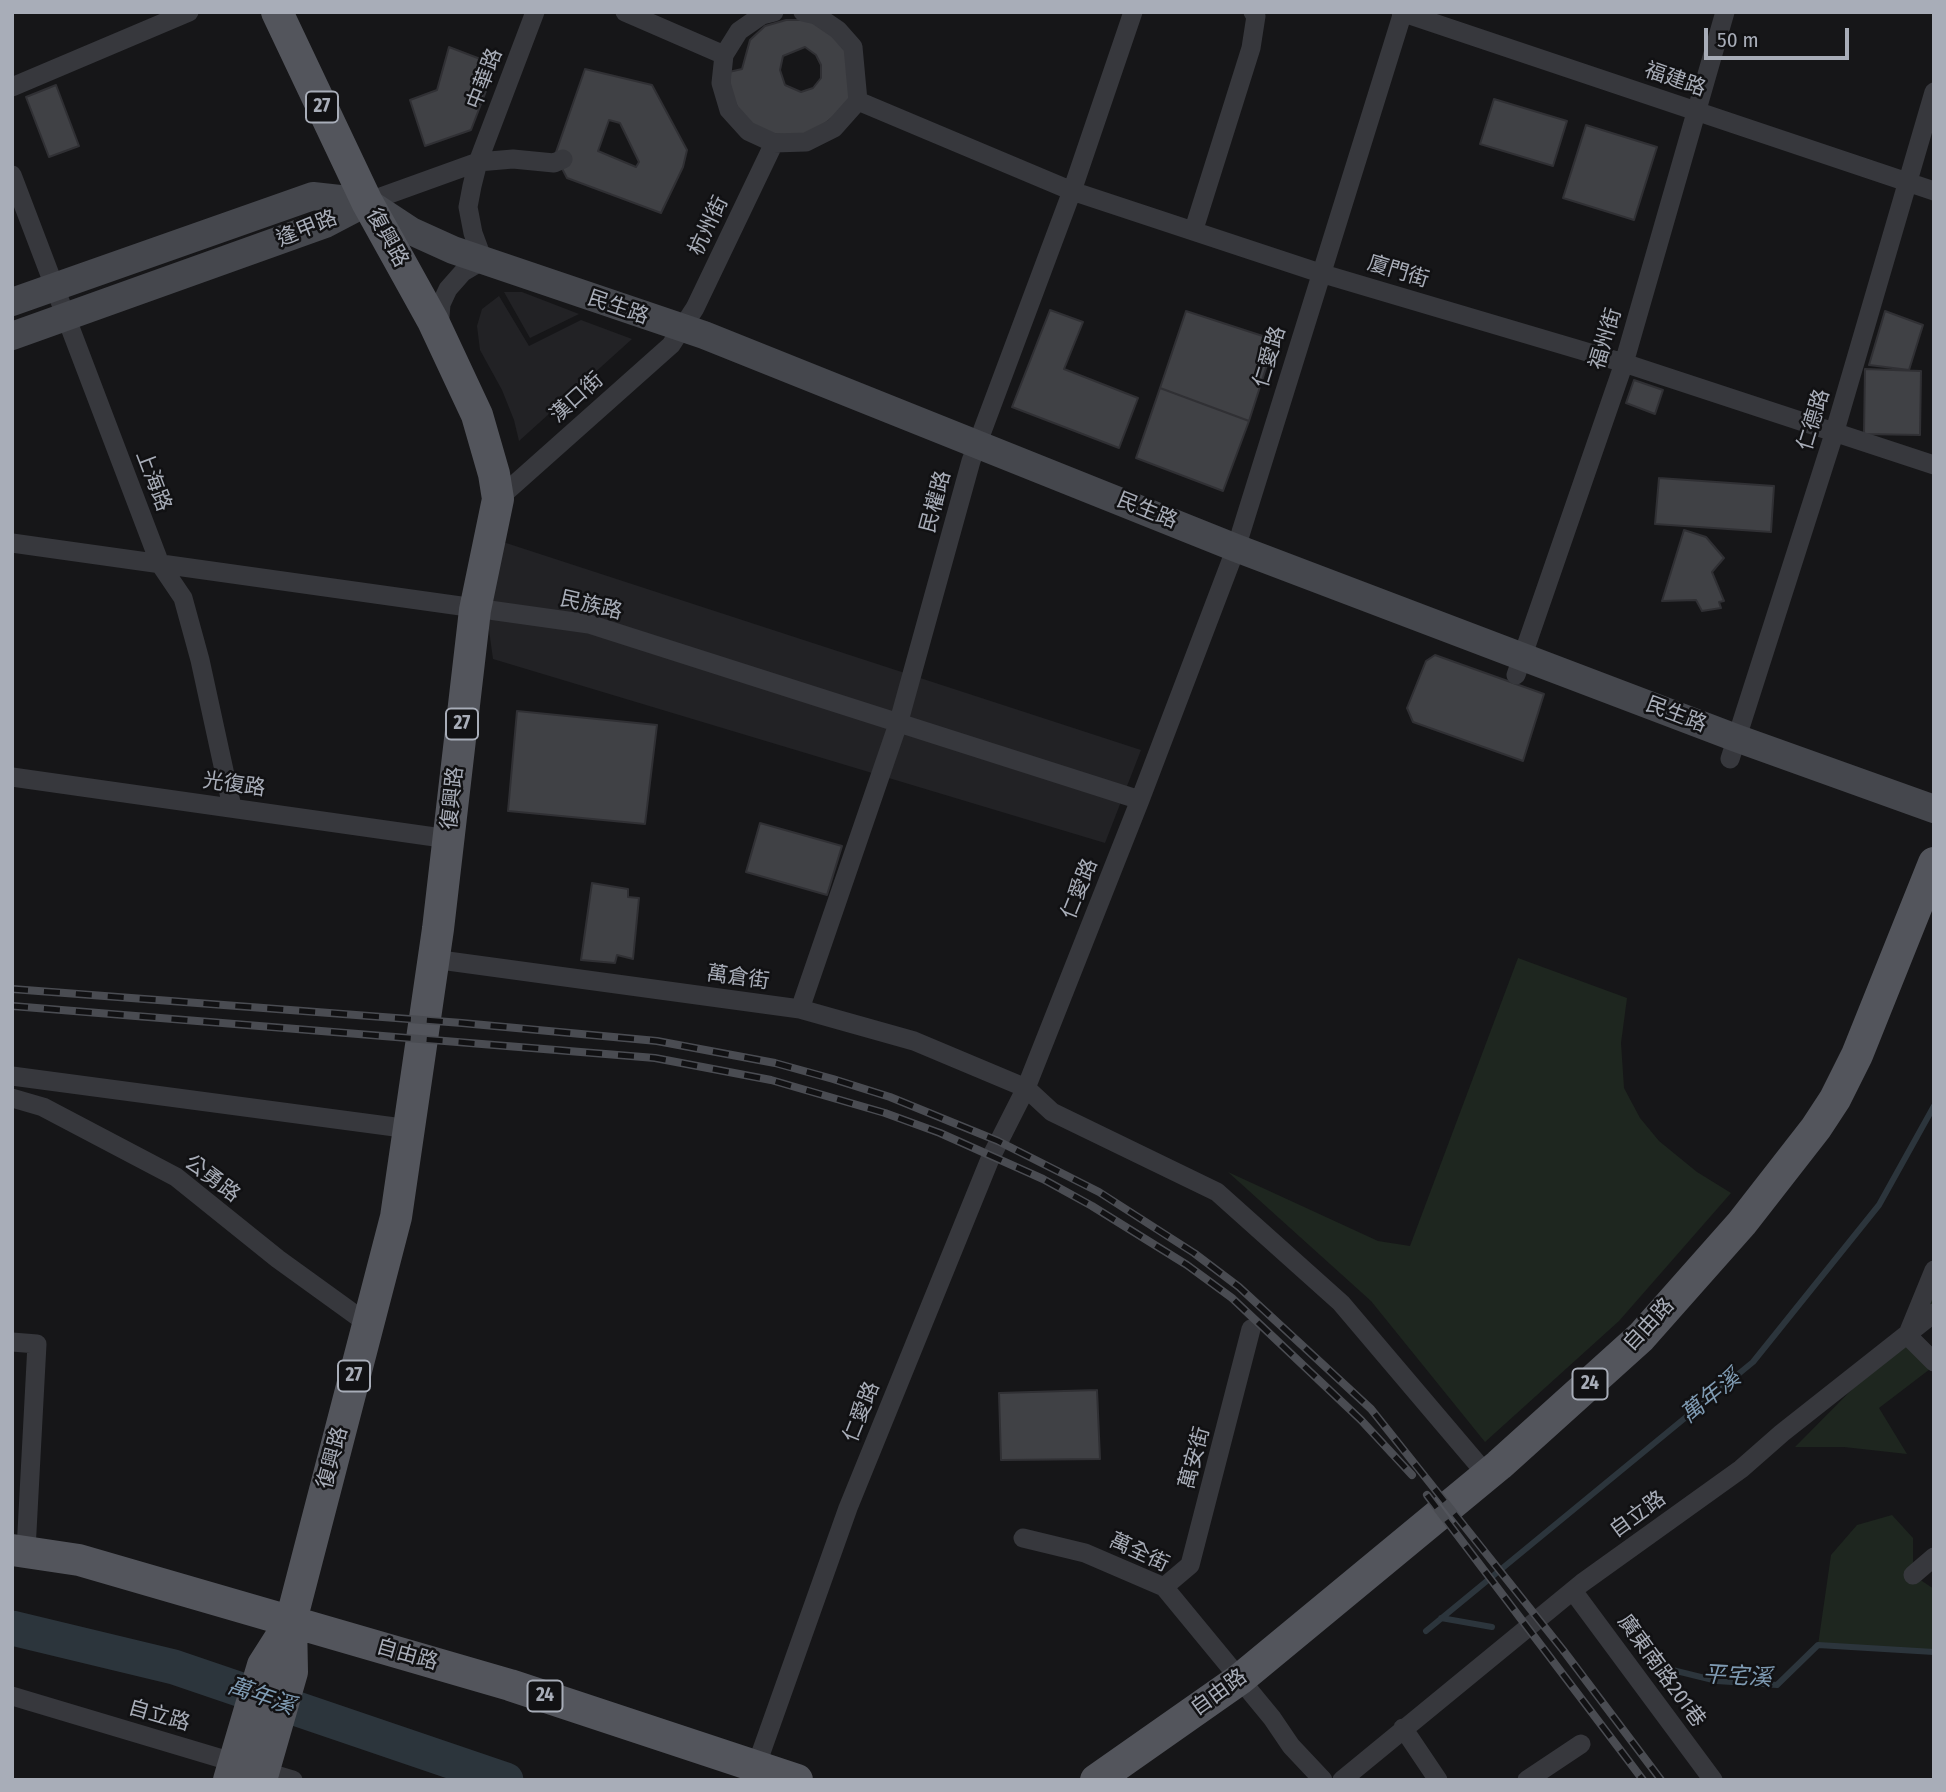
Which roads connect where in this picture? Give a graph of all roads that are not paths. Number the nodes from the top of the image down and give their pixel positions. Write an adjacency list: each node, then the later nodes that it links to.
1 (188, 12): 12 (street)
2 (277, 12): 23 (main road, 復興路 / 27)
3 (535, 12): 18 (street, 中華路)
4 (625, 12): 11 (street)
5 (774, 12): 11 (street)
6 (1133, 12): 21 (street, 民權路)
7 (1254, 12): 24 (street)
8 (1402, 12): 15 (street, 福建路); 26 (street, 仁愛路)
9 (1726, 12): 15 (street, 福州街)
10 (812, 13): 14 (street)
11 (724, 55): 16 (street)
12 (12, 87)
13 (1934, 92): 20 (street, 仁德路)
14 (858, 101): 16 (street); 21 (street, 廈門街)
15 (1696, 111): 20 (street, 福建路); 33 (street, 福州街)
16 (774, 143): 30 (street, 杭州街)
17 (563, 159): 18 (street)
18 (478, 162): 23 (street); 25 (street, 中華路)
19 (12, 174): 27 (street, 上海路)
20 (1907, 181): 22 (street, 福建路); 34 (street, 仁德路)
21 (1072, 191): 24 (street, 廈門街); 35 (street, 民權路)
22 (1934, 191)
23 (367, 202): 25 (street, 民生路); 27 (street, 逢甲路); 29 (street, 逢甲路); 31 (main road, 復興路 / 27)
24 (1194, 229): 26 (street, 廈門街)
25 (483, 260): 30 (street, 民生路); 31 (street)
26 (1320, 273): 33 (street, 廈門街); 39 (street, 仁愛路)
27 (56, 286): 28 (street, 逢甲路); 29 (street, 上海路)
28 (12, 302)
29 (68, 317): 32 (street, 逢甲路); 40 (street, 上海路)
30 (683, 328): 35 (street, 民生路); 37 (street, 漢口街)
31 (439, 333): 37 (main road, 復興路 / 27)
32 (12, 336)
33 (1624, 363): 34 (street, 廈門街); 42 (street, 福州街)
34 (1834, 434): 36 (street, 廈門街); 44 (street, 仁德路)
35 (976, 445): 39 (street, 民生路); 43 (street, 民權路)
36 (1934, 465)
37 (498, 499): 41 (main road, 復興路 / 27)
38 (12, 543): 40 (street, 民族路)
39 (1236, 548): 42 (street, 民生路); 46 (street, 仁愛路)
40 (160, 564): 41 (street, 民族路); 47 (street, 上海路)
41 (475, 610): 43 (street, 民族路); 49 (main road, 復興路 / 27)
42 (1519, 665): 44 (street, 民生路)
43 (899, 721): 46 (street, 民族路); 52 (street, 民權路)
44 (1733, 748): 48 (street, 民生路)
45 (12, 777): 47 (street, 光復路)
46 (1140, 800): 54 (street, 仁愛路)
47 (232, 807): 49 (street, 光復路)
48 (1934, 809)
49 (449, 839): 51 (main road, 復興路 / 27)
50 (1934, 863): 64 (main road, 自由路 / 24)
51 (433, 959): 52 (street, 萬倉街); 56 (main road, 復興路 / 27)
52 (800, 1009): 54 (street, 萬倉街)
53 (12, 1076): 56 (street)
54 (1026, 1088): 64 (street, 萬倉街); 78 (street, 仁愛路)
55 (12, 1098): 59 (street, 公勇路)
56 (410, 1129): 59 (main road, 復興路 / 27)
57 (1934, 1270): 61 (street, 自立路)
58 (1934, 1313): 61 (street)
59 (368, 1324): 71 (main road, 復興路 / 27)
60 (1251, 1329): 69 (street, 萬安街)
61 (1907, 1335): 63 (street); 70 (street, 自立路)
62 (12, 1342): 66 (street)
63 (1934, 1362)
64 (1487, 1475): 73 (main road, 自由路 / 24)
65 (1023, 1538): 69 (street, 萬全街)
66 (19, 1550): 71 (main road, 自由路 / 24)
67 (1934, 1557): 68 (street)
68 (1913, 1575)
69 (1164, 1587): 73 (street, 萬全街)
70 (1573, 1591): 75 (street, 自立路); 88 (street, 廣東南路201巷)
71 (291, 1621): 72 (main road, 復興路 / 27); 78 (main road, 自由路 / 24)
72 (278, 1668): 77 (main road, 27); 80 (main road, 27)
73 (1240, 1679): 83 (main road, 自由路 / 24); 84 (street, 萬全街)
74 (12, 1696): 77 (street, 自立路)
75 (1403, 1728): 85 (street, 自立路); 86 (street)
76 (1581, 1744): 79 (street)
77 (231, 1771): 80 (street, 自立路)
78 (754, 1773): 82 (main road, 自由路 / 24)
79 (1550, 1774): 87 (street)
80 (262, 1775): 81 (street, 自立路)
81 (293, 1780)
82 (797, 1780)
83 (1097, 1780)
84 (1322, 1780)
85 (1342, 1780)
86 (1438, 1780)
87 (1527, 1780)
88 (1713, 1780)

